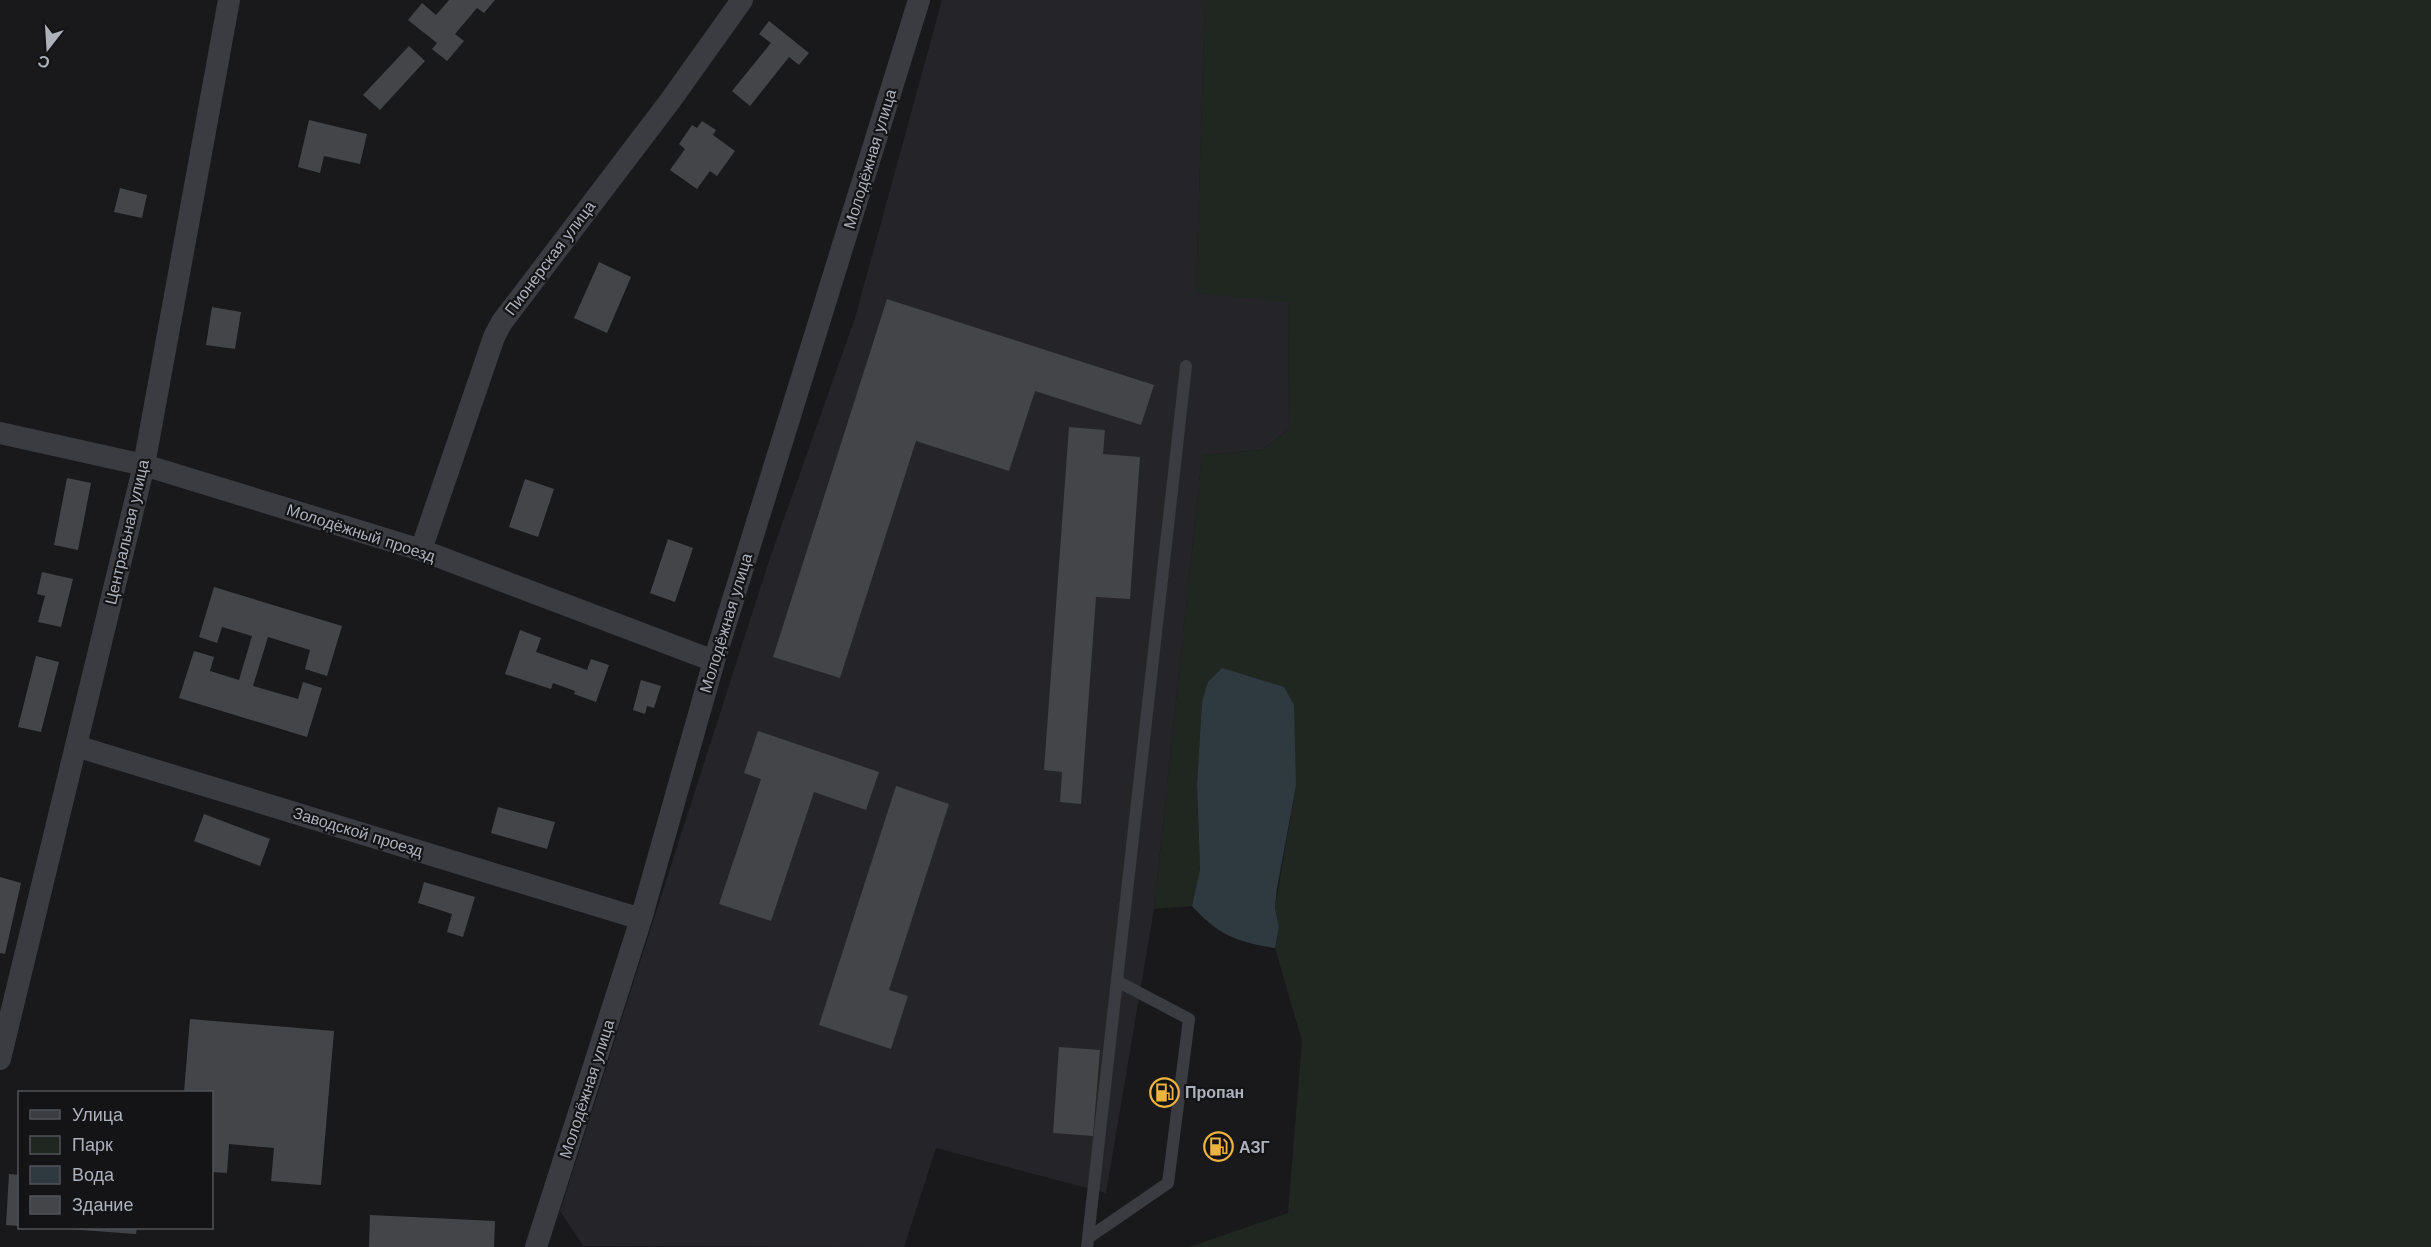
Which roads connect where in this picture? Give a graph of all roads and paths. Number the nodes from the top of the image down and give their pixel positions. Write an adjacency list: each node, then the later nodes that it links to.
1 (229, 0): 6 (street, Центральная улица)
2 (742, 0): 7 (street, Пионерская улица)
3 (919, 0): 8 (street, Молодёжная улица)
4 (1186, 366): 11 (lane)
5 (0, 433): 6 (street, Молодёжный проезд)
6 (144, 465): 7 (street, Молодёжный проезд); 9 (street, Центральная улица)
7 (421, 550): 8 (street, Молодёжный проезд)
8 (714, 661): 10 (street, Молодёжная улица)
9 (76, 746): 10 (street, Заводской проезд); 12 (street, Центральная улица)
10 (641, 919): 14 (street, Молодёжная улица)
11 (1117, 981): 13 (lane); 13 (lane)
12 (0, 1059)
13 (1087, 1243)
14 (536, 1247)

